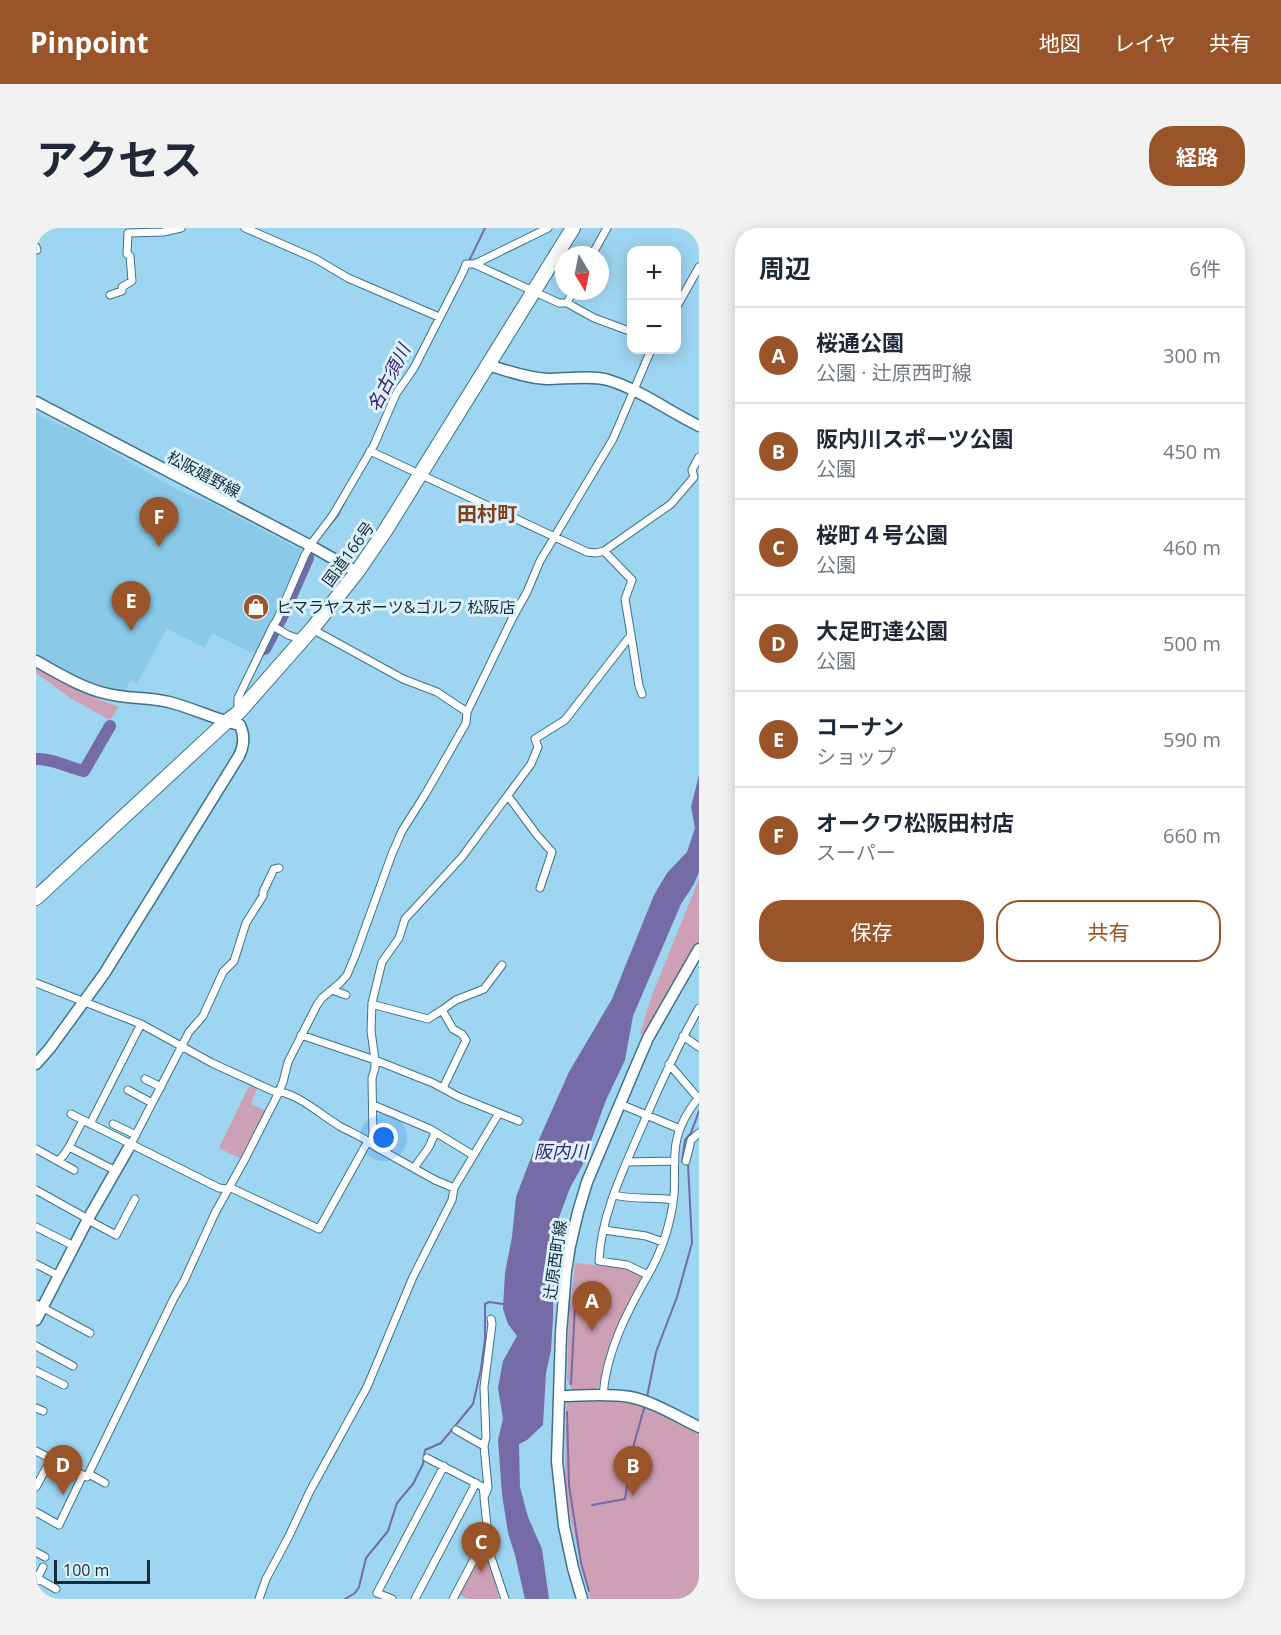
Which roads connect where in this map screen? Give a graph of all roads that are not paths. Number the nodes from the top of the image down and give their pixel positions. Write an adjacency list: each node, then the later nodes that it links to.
1 (181, 228): 10 (street)
2 (245, 228): 14 (street)
3 (548, 228): 7 (street)
4 (573, 228): 9 (highway, 国道166号)
5 (607, 228): 6 (street)
6 (597, 246)
7 (471, 264): 9 (street); 14 (street)
8 (699, 267): 12 (street)
9 (532, 292): 13 (street); 17 (highway, 国道166号)
10 (110, 295)
11 (568, 300): 13 (street)
12 (680, 300)
13 (567, 303): 15 (street)
14 (439, 317): 21 (street)
15 (627, 330)
16 (649, 354): 18 (street)
17 (488, 365): 18 (main road); 23 (highway, 国道166号)
18 (633, 390): 20 (main road); 24 (street)
19 (36, 402): 25 (main road, 松阪嬉野線)
20 (699, 426)
21 (372, 452): 23 (street); 25 (street)
22 (699, 457): 26 (street)
23 (419, 475): 24 (street); 27 (highway, 国道166号)
24 (555, 537): 26 (street); 34 (street)
25 (311, 546): 27 (main road, 松阪嬉野線); 28 (street)
26 (604, 551): 30 (street)
27 (357, 572): 29 (highway, 国道166号)
28 (275, 627): 31 (street); 35 (street)
29 (312, 629): 31 (highway, 国道166号); 34 (street)
30 (632, 634): 33 (street); 36 (street)
31 (303, 640): 35 (highway, 国道166号)
32 (36, 662): 35 (main road)
33 (642, 694)
34 (467, 712): 43 (street)
35 (232, 718): 39 (highway, 国道166号); 45 (main road)
36 (508, 796): 38 (street); 46 (street)
37 (279, 868): 52 (street)
38 (540, 888)
39 (36, 898)
40 (699, 949): 64 (main road, 辻原西町線)
41 (502, 965): 48 (street)
42 (36, 983): 45 (street)
43 (332, 990): 44 (street); 50 (street)
44 (346, 995)
45 (85, 1002): 49 (street); 56 (main road)
46 (372, 1003): 48 (street); 54 (street)
47 (699, 1009): 51 (street)
48 (442, 1010): 59 (street)
49 (141, 1024): 52 (street); 69 (street)
50 (302, 1035): 54 (street); 61 (street)
51 (683, 1036): 53 (street); 55 (street)
52 (181, 1047): 58 (street); 61 (street)
53 (699, 1047)
54 (375, 1060): 59 (street); 65 (street)
55 (669, 1064): 62 (street); 68 (street)
56 (36, 1065)
57 (145, 1079): 58 (street)
58 (161, 1087): 63 (street)
59 (442, 1088): 66 (street)
60 (128, 1090): 63 (street)
61 (278, 1091): 76 (street); 87 (street)
62 (699, 1098): 72 (street)
63 (152, 1103): 75 (street)
64 (620, 1104): 68 (street); 109 (main road, 辻原西町線)
65 (373, 1105): 74 (street); 76 (street)
66 (499, 1113): 70 (street); 79 (street)
67 (71, 1114): 69 (street)
68 (647, 1115): 72 (street); 83 (street)
69 (87, 1122): 75 (street); 77 (street)
70 (519, 1122)
71 (112, 1124): 75 (street)
72 (680, 1129): 81 (street)
73 (699, 1130): 82 (street)
74 (435, 1133): 79 (street); 84 (street)
75 (133, 1140): 86 (main road); 87 (street)
76 (368, 1141): 84 (street); 87 (street)
77 (69, 1146): 80 (street); 86 (street)
78 (36, 1149): 80 (street)
79 (473, 1155): 88 (street)
80 (58, 1161): 85 (street)
81 (675, 1161): 83 (street); 92 (street)
82 (686, 1161)
83 (627, 1162): 90 (street)
84 (414, 1168): 88 (street)
85 (74, 1170)
86 (116, 1171): 93 (main road)
87 (228, 1188): 118 (street)
88 (454, 1188): 132 (street)
89 (36, 1190): 93 (street)
90 (614, 1195): 92 (street); 95 (street)
91 (135, 1199): 93 (street)
92 (673, 1200): 96 (street)
93 (88, 1219): 97 (main road)
94 (36, 1227): 97 (street)
95 (604, 1230): 96 (street); 99 (street)
96 (663, 1242): 99 (street)
97 (74, 1246): 100 (main road)
98 (36, 1264): 100 (street)
99 (648, 1275): 110 (street)
100 (59, 1276): 101 (main road)
101 (39, 1306): 103 (main road); 104 (street)
102 (491, 1319): 113 (street)
103 (36, 1320)
104 (90, 1333)
105 (36, 1346): 106 (street)
106 (73, 1366)
107 (36, 1371): 108 (street)
108 (64, 1385)
109 (559, 1396): 110 (main road); 135 (main road, 辻原西町線)
110 (603, 1396): 111 (main road)
111 (699, 1427)
112 (456, 1430): 113 (street)
113 (484, 1446): 122 (street)
114 (36, 1451): 116 (street)
115 (427, 1458): 117 (street)
116 (51, 1459): 118 (street); 121 (street)
117 (444, 1466): 120 (street); 133 (street)
118 (86, 1475): 119 (street); 123 (street)
119 (105, 1483)
120 (476, 1483): 122 (street); 130 (street)
121 (36, 1487)
122 (484, 1497): 124 (street)
123 (36, 1512)
124 (488, 1539): 131 (street); 134 (street)
125 (36, 1552): 126 (street)
126 (45, 1557)
127 (43, 1568): 128 (street)
128 (37, 1579): 129 (street)
129 (56, 1589)
130 (418, 1598)
131 (504, 1598)
132 (259, 1599)
133 (392, 1599)
134 (453, 1599)
135 (582, 1599)

